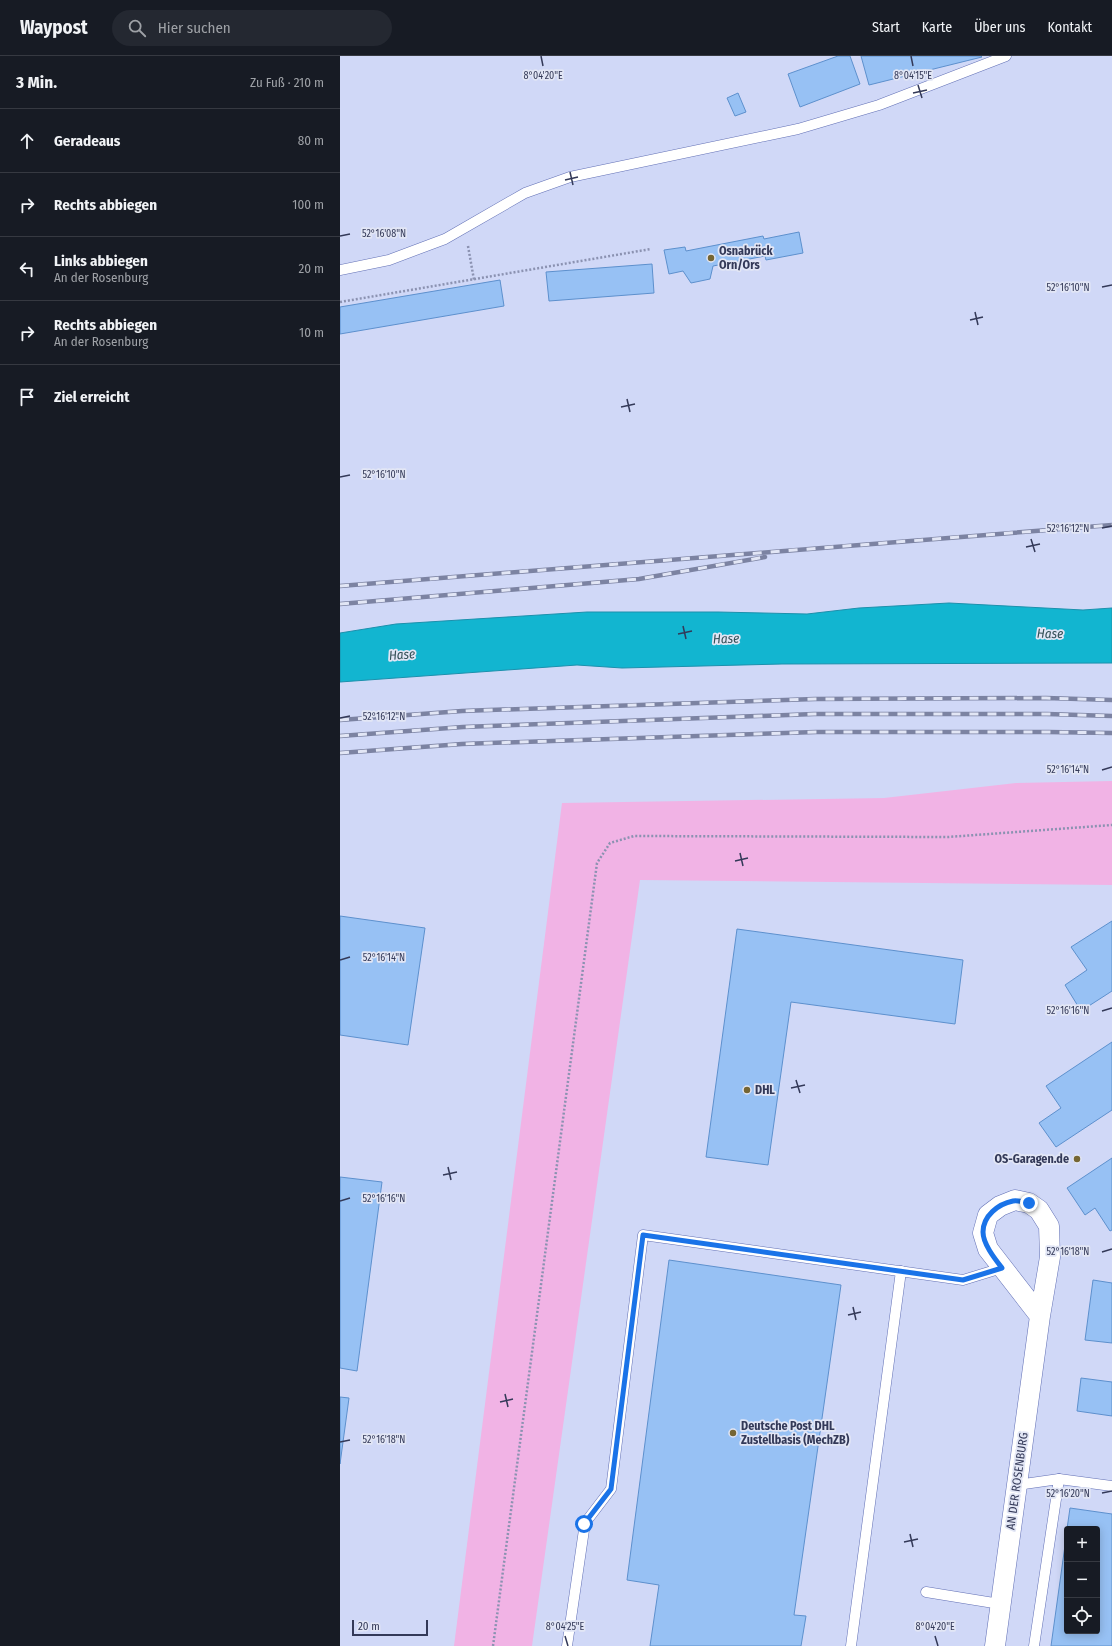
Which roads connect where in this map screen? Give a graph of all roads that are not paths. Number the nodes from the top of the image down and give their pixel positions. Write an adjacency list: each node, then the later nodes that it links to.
1 (1006, 56): 2 (lane)
2 (340, 270)
3 (1002, 1268): 4 (lane); 5 (street, AN DER ROSENBURG); 5 (street, AN DER ROSENBURG)
4 (901, 1272): 11 (lane); 12 (lane)
5 (1040, 1316): 7 (street, AN DER ROSENBURG)
6 (1059, 1479): 7 (lane); 8 (lane); 14 (lane)
7 (1017, 1485): 10 (street, AN DER ROSENBURG)
8 (1112, 1486)
9 (926, 1592): 10 (lane)
10 (1000, 1604): 13 (street, AN DER ROSENBURG)
11 (567, 1646)
12 (852, 1646)
13 (995, 1646)
14 (1034, 1646)

